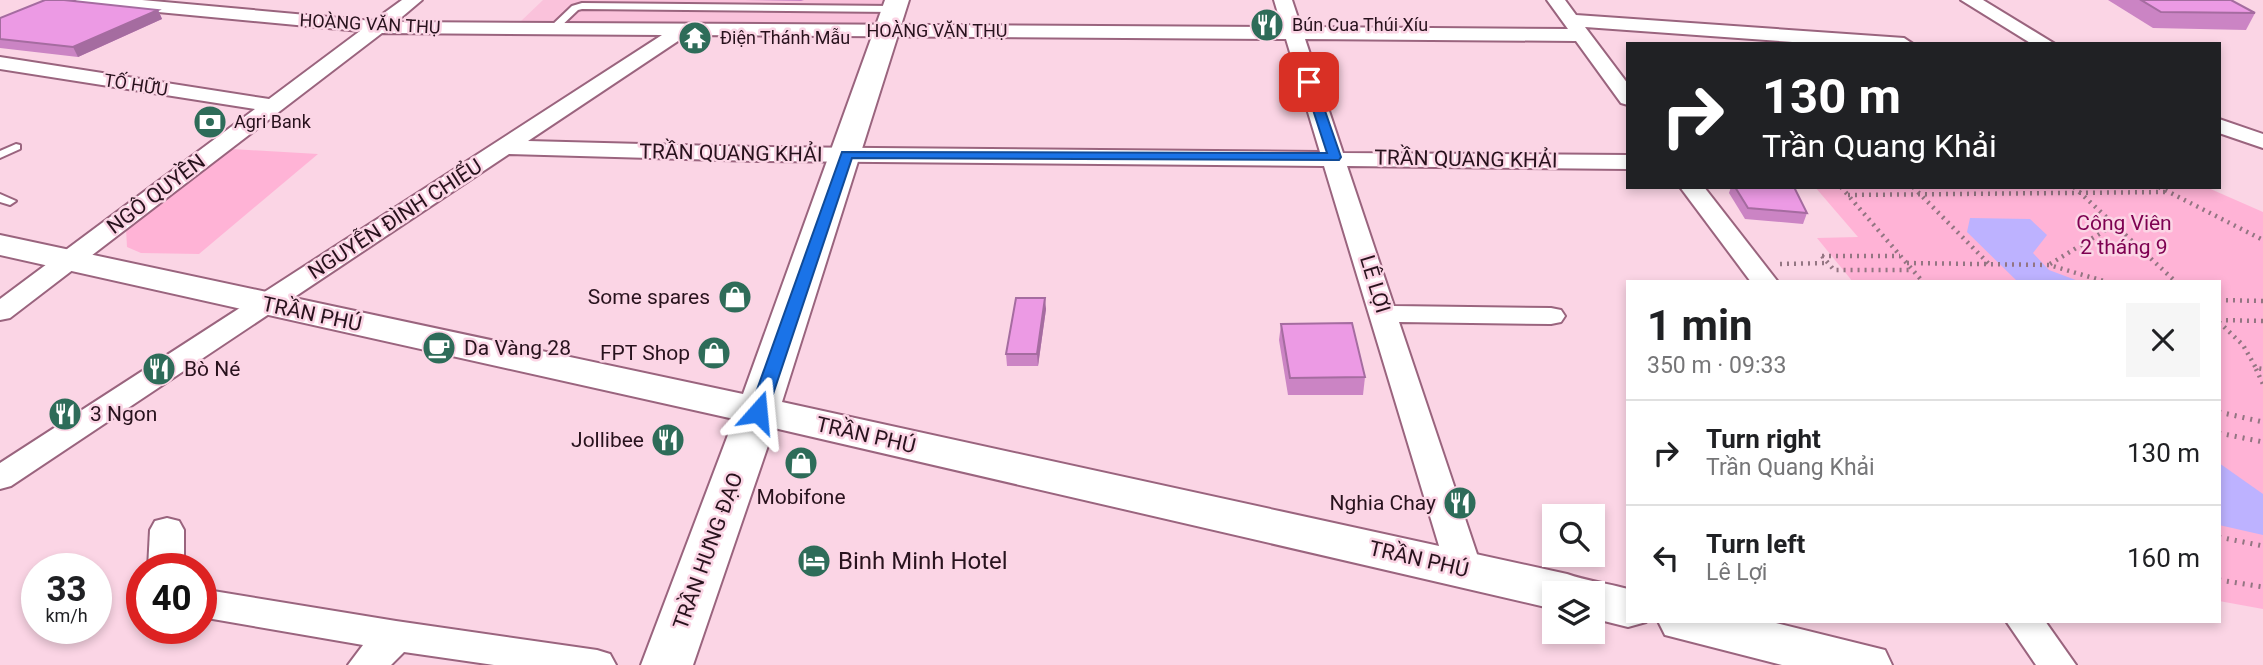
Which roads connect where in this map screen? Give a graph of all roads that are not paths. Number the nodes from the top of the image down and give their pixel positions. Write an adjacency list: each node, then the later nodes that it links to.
1 (84, 0): 7 (street, HOÀNG VĂN THỤ)
2 (203, 0): 7 (street)
3 (413, 0): 9 (street, NGÔ QUYỀN)
4 (1283, 0): 13 (street, LÊ LỢI)
5 (1556, 0): 10 (street)
6 (1969, 0): 16 (street)
7 (187, 11): 9 (street, HOÀNG VĂN THỤ)
8 (891, 13): 11 (lane); 12 (street, HOÀNG VĂN THỤ); 13 (street, HOÀNG VĂN THỤ); 25 (street, TRẦN HƯNG ĐẠO)
9 (375, 27): 11 (street, HOÀNG VĂN THỤ); 19 (street, NGÔ QUYỀN)
10 (1576, 27): 13 (street, HOÀNG VĂN THỤ); 14 (street, HOÀNG VĂN THỤ); 18 (street)
11 (554, 28): 12 (street, HOÀNG VĂN THỤ)
12 (683, 29): 22 (street, NGUYỄN ĐÌNH CHIỂU)
13 (1292, 32): 26 (street, LÊ LỢI)
14 (1826, 41): 15 (street, HOÀNG VĂN THỤ)
15 (1852, 42)
16 (2042, 42)
17 (0, 63): 19 (street, TỐ HỮU)
18 (1626, 96)
19 (273, 106): 30 (street, NGÔ QUYỀN)
20 (2221, 127): 21 (street)
21 (2263, 141)
22 (506, 147): 25 (street, TRẦN QUANG KHẢI); 32 (street, NGUYỄN ĐÌNH CHIỂU)
23 (16, 148): 24 (lane)
24 (0, 155)
25 (847, 155): 26 (street, TRẦN QUANG KHẢI); 36 (street, TRẦN HƯNG ĐẠO)
26 (1335, 157): 27 (street, TRẦN QUANG KHẢI); 34 (street, LÊ LỢI)
27 (1626, 162)
28 (1694, 189): 31 (street)
29 (2, 247): 30 (street, TRẦN PHÚ)
30 (68, 260): 32 (street, TRẦN PHÚ); 33 (street, NGÔ QUYỀN)
31 (1758, 273)
32 (265, 303): 36 (street, TRẦN PHÚ); 37 (street, NGUYỄN ĐÌNH CHIỂU)
33 (0, 312)
34 (1384, 314): 35 (street); 40 (street, LÊ LỢI)
35 (1551, 316)
36 (758, 412): 40 (street, TRẦN PHÚ); 50 (street, TRẦN HƯNG ĐẠO)
37 (0, 478)
38 (167, 530): 39 (street)
39 (166, 553)
40 (1464, 569): 41 (street, TRẦN PHÚ)
41 (1542, 587)
42 (1605, 603): 44 (street)
43 (217, 606): 47 (street)
44 (1626, 608)
45 (1691, 623): 51 (street)
46 (2026, 623): 52 (street)
47 (396, 636): 48 (street); 49 (street)
48 (367, 665)
49 (597, 665)
50 (667, 665)
51 (1866, 665)
52 (2057, 665)

